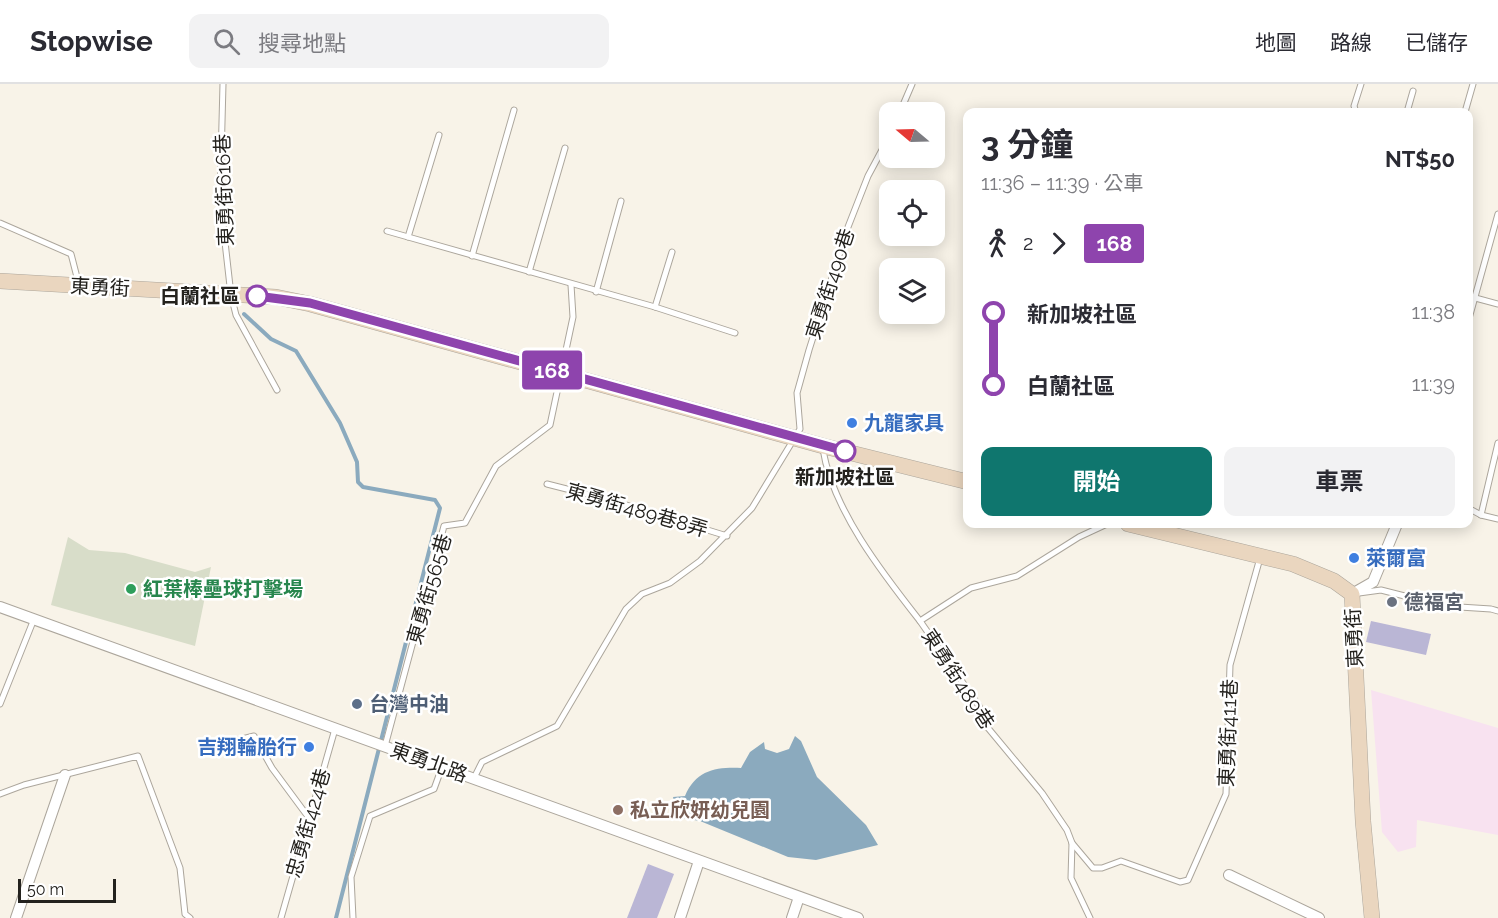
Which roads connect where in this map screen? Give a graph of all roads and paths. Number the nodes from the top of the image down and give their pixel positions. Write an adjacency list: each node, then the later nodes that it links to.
1 (223, 84): 27 (lane, 東勇街616巷)
2 (912, 84): 6 (lane)
3 (1361, 84): 7 (lane)
4 (1473, 84): 9 (lane)
5 (1413, 91): 8 (lane)
6 (904, 102)
7 (1355, 108)
8 (1408, 108)
9 (1466, 108)
10 (514, 111): 20 (lane)
11 (439, 135): 18 (lane)
12 (565, 148): 21 (lane)
13 (879, 156): 34 (lane, 東勇街490巷)
14 (621, 201): 25 (lane)
15 (1498, 214): 26 (lane)
16 (0, 223): 23 (lane)
17 (387, 231): 18 (lane)
18 (408, 237): 20 (lane)
19 (672, 252): 30 (lane)
20 (472, 256): 21 (lane)
21 (529, 272): 24 (lane)
22 (0, 281): 23 (street, 東勇街)
23 (79, 285): 27 (street, 東勇街)
24 (571, 285): 25 (lane); 32 (lane)
25 (596, 292): 30 (lane)
26 (1473, 293)
27 (231, 295): 32 (street, 東勇街); 33 (lane, 東勇街616巷)
28 (1473, 296): 29 (lane)
29 (1498, 303)
30 (655, 308): 31 (lane)
31 (735, 333)
32 (562, 373): 34 (street, 東勇街); 54 (lane, 東勇街565巷)
33 (277, 390)
34 (794, 438): 36 (street, 東勇街); 45 (lane)
35 (1498, 443): 40 (lane)
36 (823, 446): 37 (street, 東勇街); 51 (lane)
37 (963, 481)
38 (547, 484): 45 (lane, 東勇街489巷8弄)
39 (1473, 511): 40 (lane)
40 (1481, 515): 41 (lane)
41 (1498, 519)
42 (1098, 528): 51 (lane, 東勇街489巷)
43 (1144, 528): 46 (street, 東勇街)
44 (1395, 528): 47 (street)
45 (727, 536): 58 (lane)
46 (1260, 557): 47 (street, 東勇街); 61 (lane, 東勇街411巷)
47 (1352, 594): 49 (lane); 74 (street, 東勇街)
48 (0, 607): 50 (street, 東勇北路)
49 (1498, 612)
50 (34, 619): 52 (lane); 53 (street, 東勇北路)
51 (920, 621): 61 (lane, 東勇街489巷)
52 (0, 704)
53 (336, 729): 54 (street, 東勇北路); 60 (lane, 忠勇街424巷)
54 (380, 745): 56 (street, 東勇北路)
55 (210, 747): 60 (lane)
56 (442, 767): 58 (street, 東勇北路); 68 (lane)
57 (65, 775): 59 (lane); 65 (street); 66 (lane)
58 (474, 778): 62 (street, 東勇北路)
59 (0, 794)
60 (309, 818): 67 (lane, 忠勇街424巷)
61 (1072, 843): 72 (lane, 東勇街489巷)
62 (699, 861): 64 (street, 東勇北路); 69 (street)
63 (1229, 874): 73 (street)
64 (799, 897): 70 (street); 71 (street, 東勇北路)
65 (16, 918)
66 (190, 918)
67 (281, 918)
68 (353, 918)
69 (680, 918)
70 (792, 918)
71 (858, 918)
72 (1090, 918)
73 (1319, 918)
74 (1372, 918)

